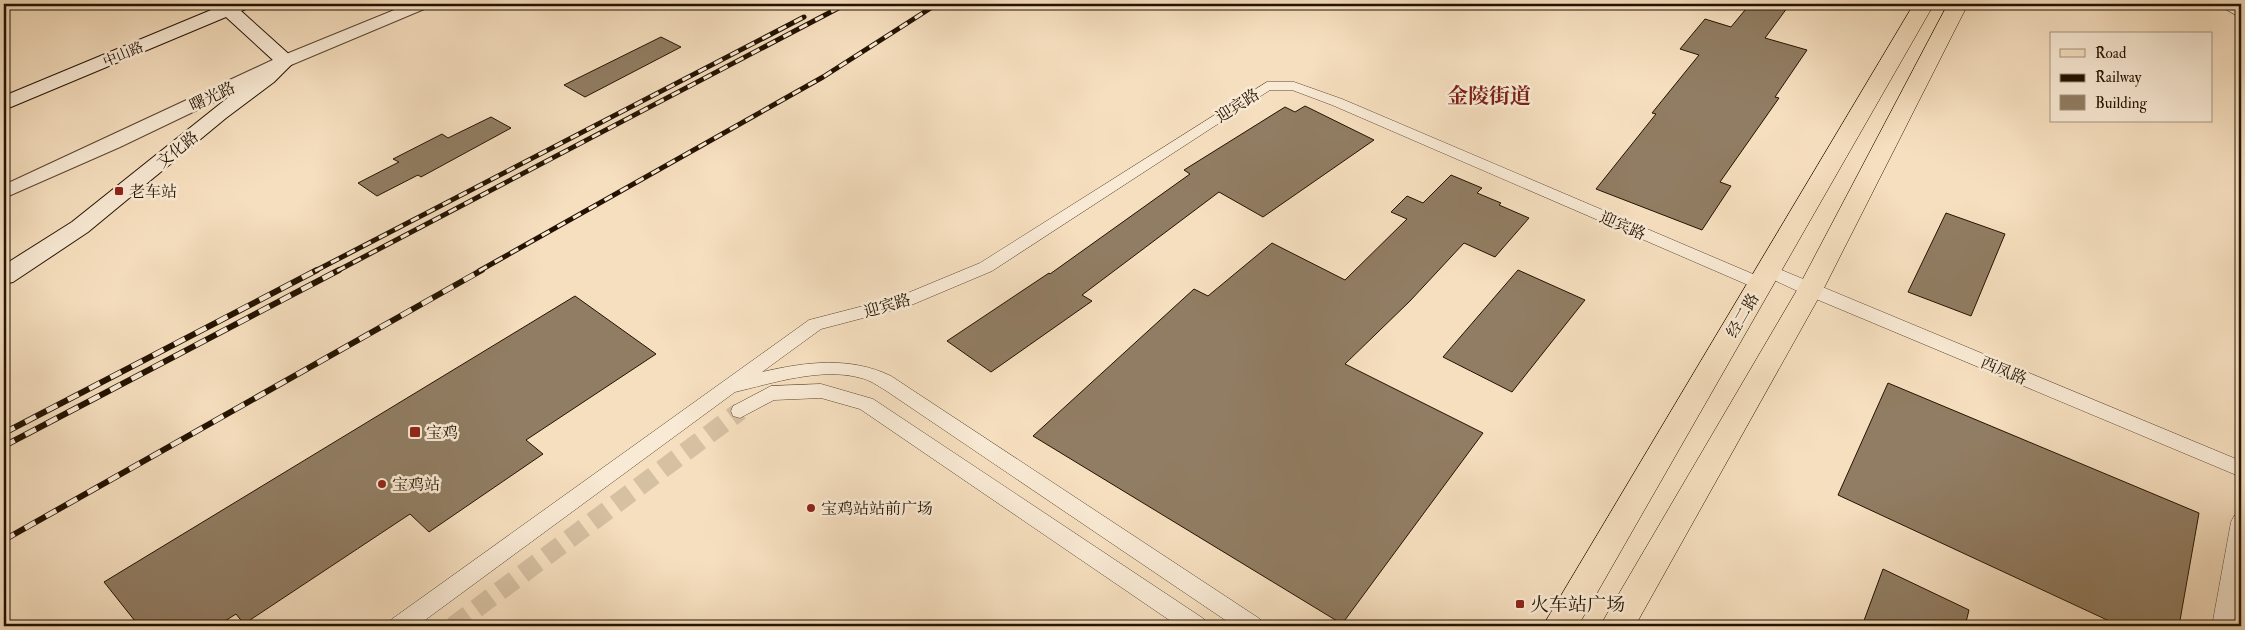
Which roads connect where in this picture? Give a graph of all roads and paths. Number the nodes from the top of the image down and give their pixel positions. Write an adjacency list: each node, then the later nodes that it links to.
1 (423, 4): 7 (street, 曙光路)
2 (1924, 4): 11 (main road, 经二路)
3 (1958, 4): 12 (main road)
4 (2223, 4): 6 (street)
5 (231, 6): 7 (main road); 8 (main road, 中山路)
6 (2241, 14)
7 (285, 61): 9 (street, 曙光路); 10 (main road, 文化路)
8 (4, 104)
9 (4, 192)
10 (4, 276)
11 (1764, 277): 12 (street, 西凤路); 13 (street, 迎宾路); 20 (main road, 经二路)
12 (1810, 290): 15 (street, 西凤路); 21 (main road)
13 (729, 387): 17 (street); 19 (street)
14 (740, 411): 18 (street)
15 (2241, 469)
16 (2241, 522): 22 (street)
17 (400, 626)
18 (1196, 626)
19 (1252, 626)
20 (1560, 626)
21 (1617, 626)
22 (2223, 626)

